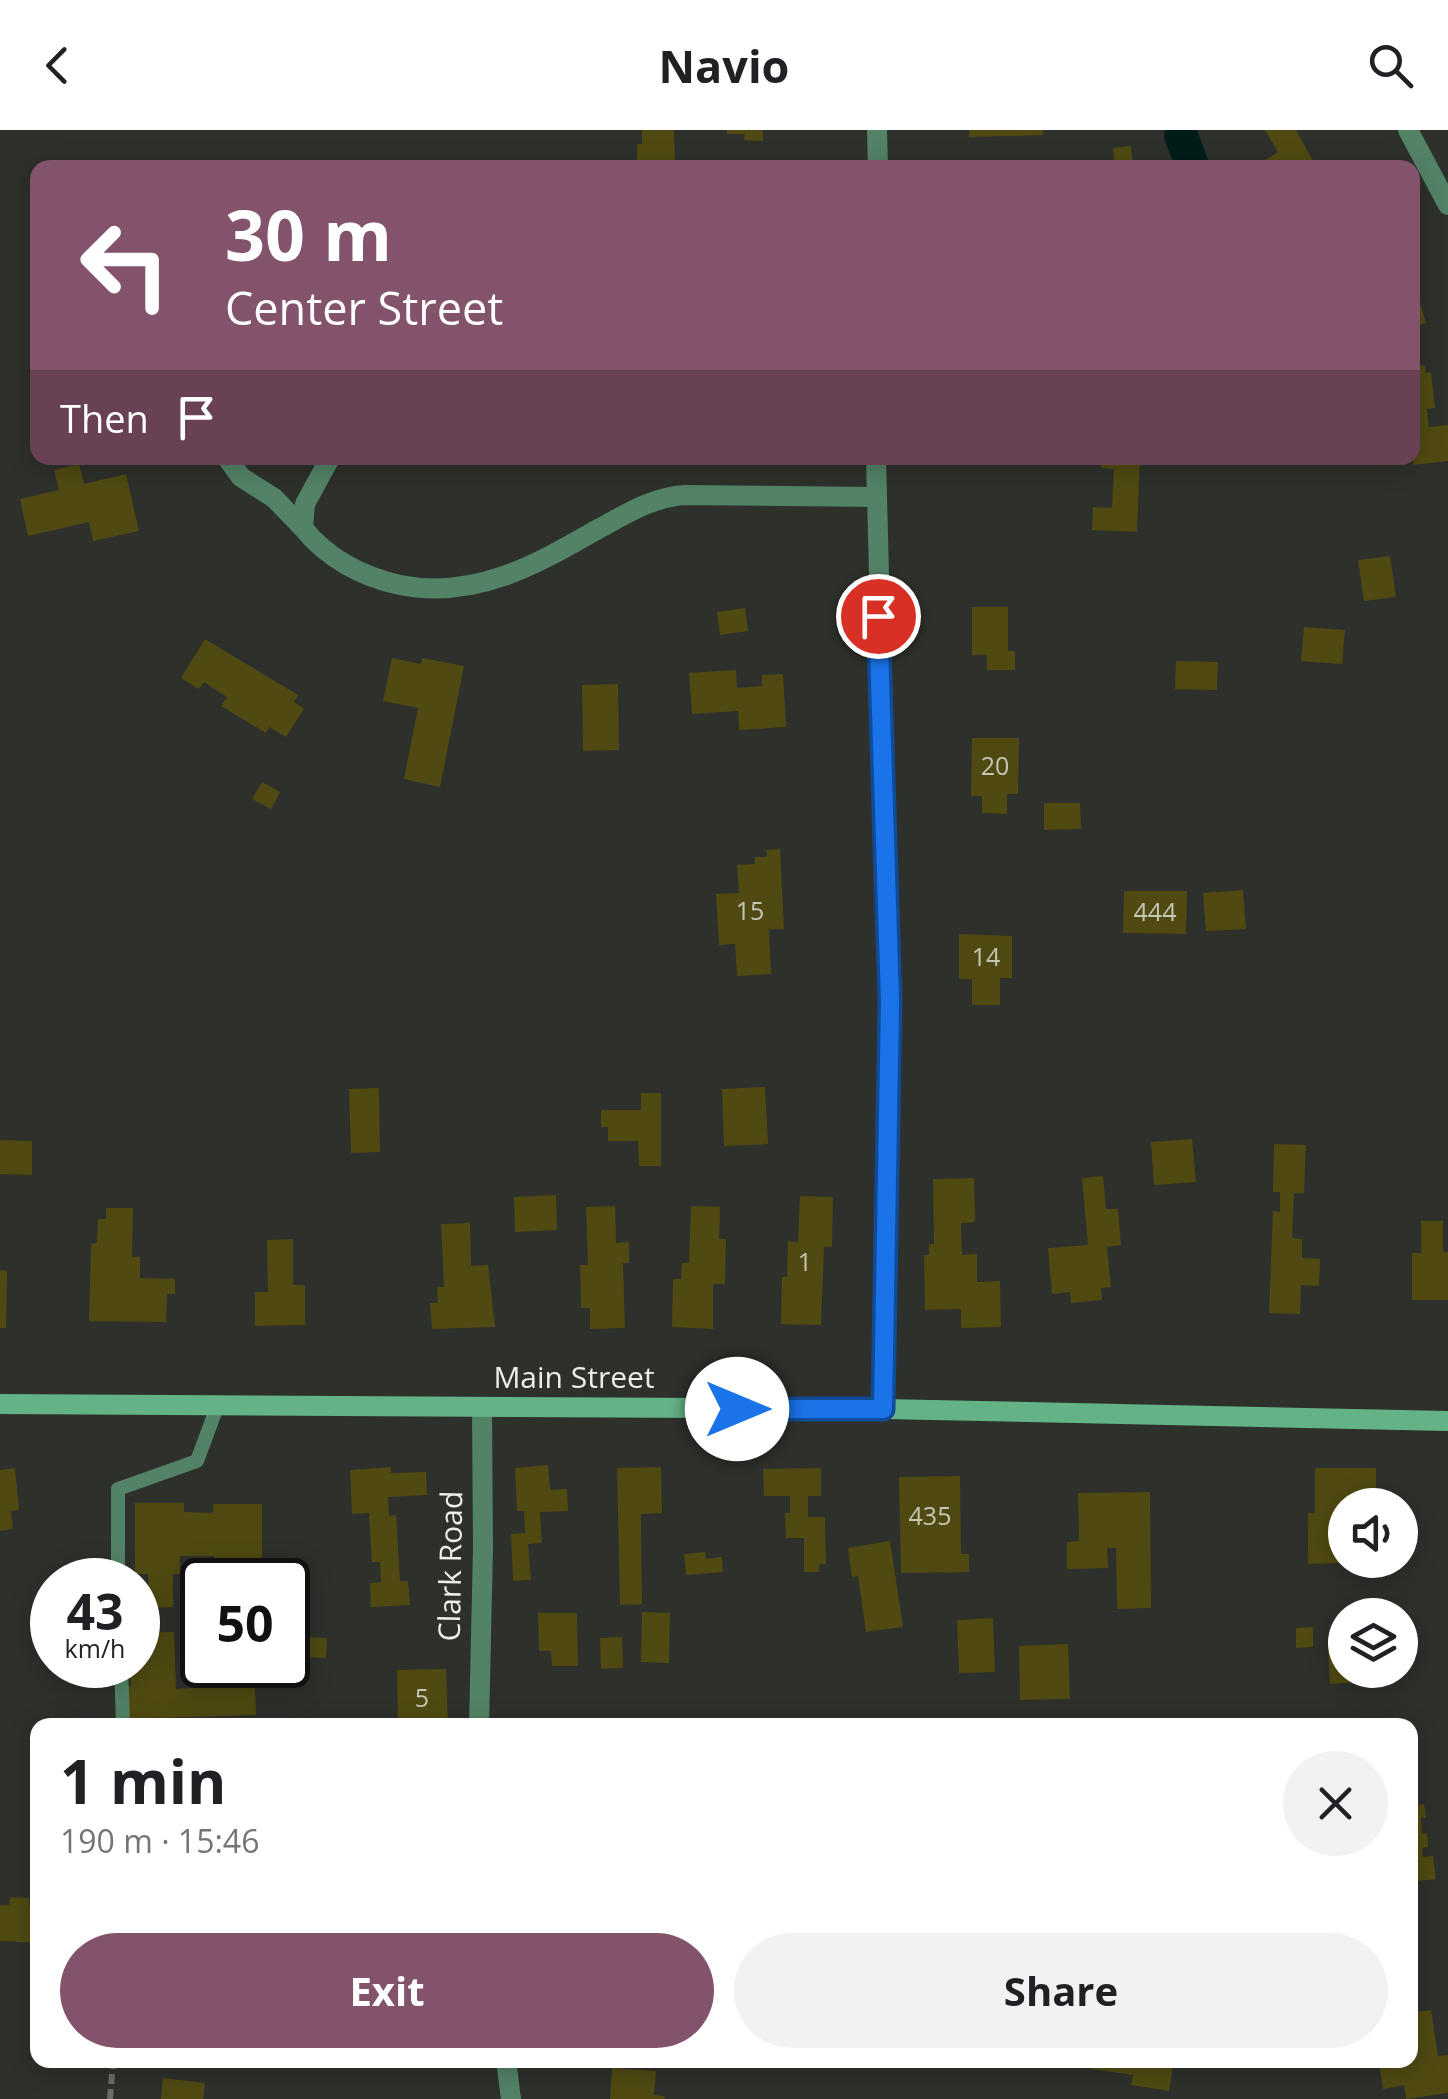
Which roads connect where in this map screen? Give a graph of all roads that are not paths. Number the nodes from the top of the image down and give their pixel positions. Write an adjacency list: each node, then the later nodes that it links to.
1 (878, 130): 3 (street)
2 (1408, 130): 4 (street)
3 (878, 160)
4 (1448, 205)
5 (233, 465): 9 (street)
6 (326, 465): 9 (street)
7 (876, 465): 8 (street)
8 (875, 497): 9 (street); 13 (street)
9 (303, 528)
10 (0, 1404): 11 (main road, Main Street)
11 (217, 1407): 12 (main road, Main Street); 15 (lane)
12 (482, 1408): 13 (main road, Main Street); 18 (street, Clark Road)
13 (883, 1409): 14 (main road, Main Street)
14 (1448, 1421)
15 (118, 1558)
16 (121, 1688): 17 (lane)
17 (122, 1718)
18 (479, 1718)
19 (507, 2068): 20 (street)
20 (510, 2099)

